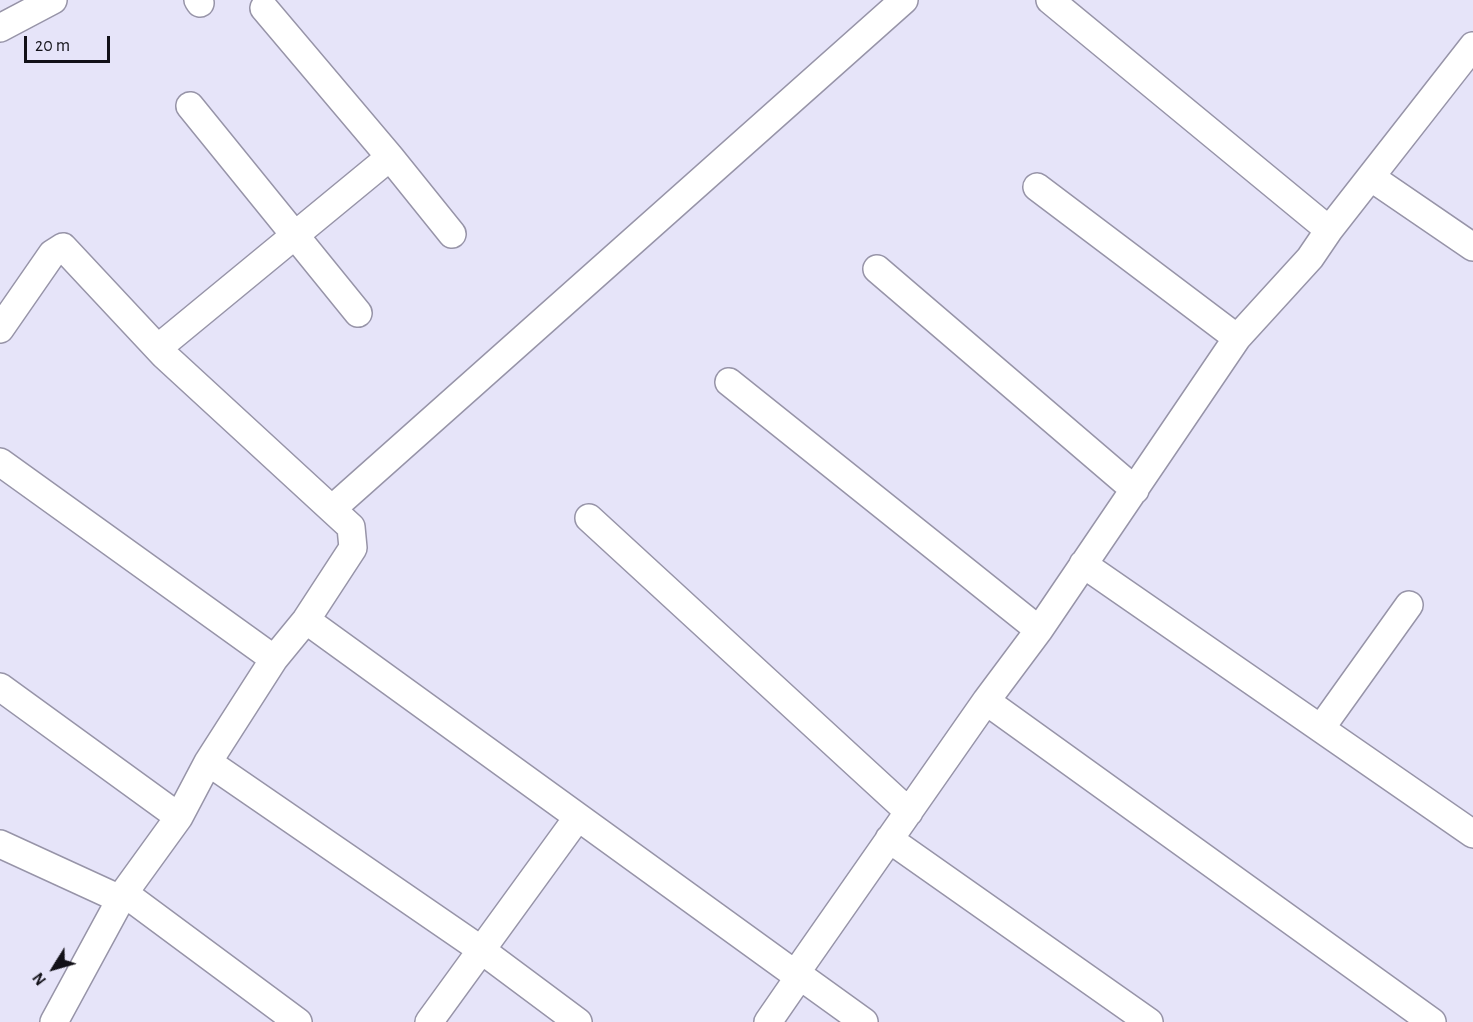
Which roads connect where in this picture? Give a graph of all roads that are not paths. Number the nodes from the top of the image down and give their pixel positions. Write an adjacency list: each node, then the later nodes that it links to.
1 (53, 0): 5 (street)
2 (904, 0): 23 (street)
3 (1050, 0): 11 (street)
4 (264, 8): 8 (street)
5 (0, 28)
6 (1473, 46): 9 (street)
7 (190, 106): 13 (street)
8 (390, 157): 12 (street); 13 (street)
9 (1372, 178): 11 (street); 14 (street)
10 (1037, 187): 18 (street)
11 (1329, 230): 18 (street)
12 (452, 234)
13 (295, 235): 16 (street); 19 (street)
14 (1473, 247)
15 (877, 269): 22 (street)
16 (358, 313)
17 (0, 329): 19 (street)
18 (1237, 338): 22 (street)
19 (158, 348): 23 (street)
20 (729, 382): 28 (street)
21 (0, 462): 29 (street)
22 (1135, 490): 25 (street)
23 (332, 509): 27 (street)
24 (589, 518): 34 (street)
25 (1083, 564): 28 (street); 32 (street)
26 (1409, 605): 32 (street)
27 (306, 620): 29 (street); 36 (street)
28 (1039, 630): 31 (street)
29 (274, 659): 33 (street)
30 (0, 687): 35 (street)
31 (986, 701): 34 (street); 50 (street)
32 (1321, 728): 37 (street)
33 (208, 762): 35 (street); 41 (street)
34 (909, 812): 38 (street)
35 (179, 817): 40 (street)
36 (578, 817): 41 (street); 42 (street)
37 (1470, 825)
38 (889, 839): 42 (street); 49 (street)
39 (0, 844): 40 (street)
40 (122, 896): 43 (street); 44 (street)
41 (480, 949): 45 (street); 46 (street)
42 (797, 975): 47 (street); 48 (street)
43 (54, 1022)
44 (298, 1022)
45 (429, 1022)
46 (579, 1022)
47 (768, 1022)
48 (864, 1022)
49 (1149, 1022)
50 (1432, 1022)

